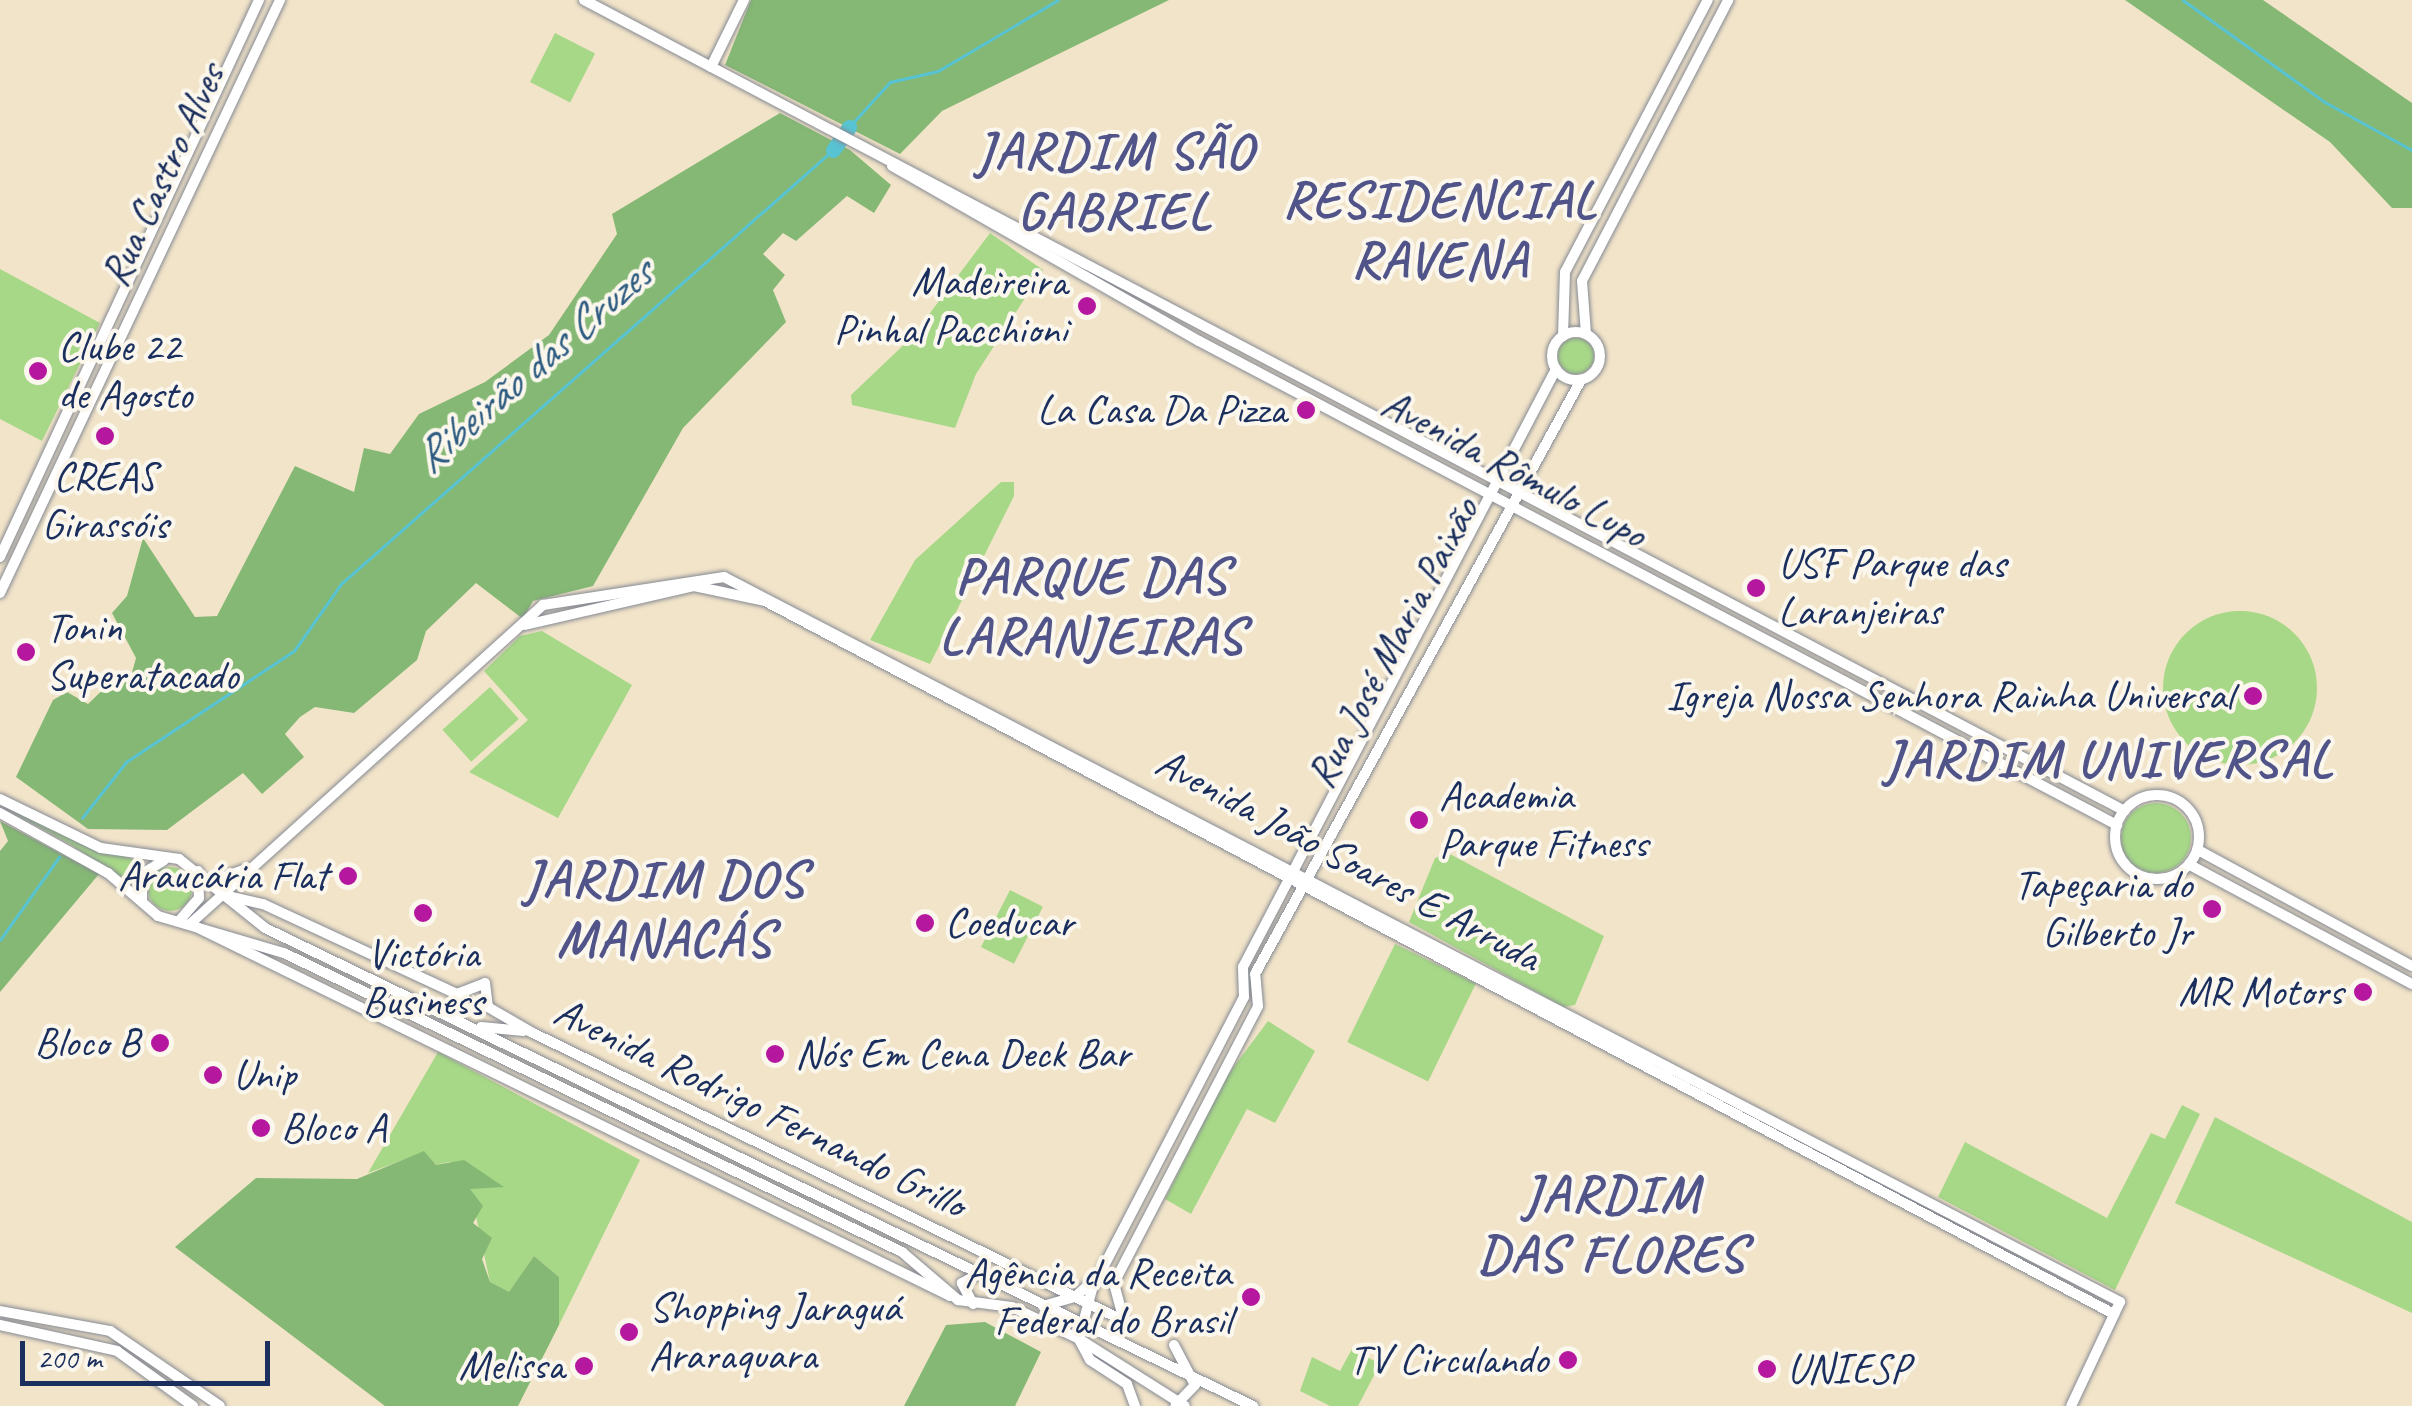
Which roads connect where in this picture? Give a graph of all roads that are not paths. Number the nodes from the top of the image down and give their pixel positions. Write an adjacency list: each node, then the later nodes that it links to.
1 (259, 0): 19 (street, Rua Castro Alves)
2 (280, 0): 20 (street, Rua Castro Alves)
3 (584, 0): 8 (street, Avenida Rômulo Lupo)
4 (744, 0): 7 (street)
5 (1708, 0): 12 (street)
6 (1728, 0): 11 (street)
7 (718, 52): 8 (street); 9 (street)
8 (695, 59): 9 (street, Avenida Rômulo Lupo)
9 (711, 67): 10 (street, Avenida Rômulo Lupo)
10 (888, 162): 15 (street, Avenida Rômulo Lupo); 17 (street, Avenida Rômulo Lupo)
11 (1586, 334): 12 (street); 14 (street)
12 (1563, 336): 13 (street)
13 (1556, 369): 14 (street); 15 (street, Rua José Maria Paixão)
14 (1581, 380): 16 (street, Rua José Maria Paixão)
15 (1499, 478): 16 (street, Avenida Rômulo Lupo); 17 (street, Rua José Maria Paixão)
16 (1514, 487): 18 (street, Rua José Maria Paixão); 22 (street, Avenida Rômulo Lupo)
17 (1491, 492): 18 (street, Avenida Rômulo Lupo); 30 (street, Rua José Maria Paixão)
18 (1506, 501): 24 (street, Avenida Rômulo Lupo); 31 (street, Rua José Maria Paixão)
19 (0, 557)
20 (0, 594)
21 (0, 799): 26 (street)
22 (2125, 810): 24 (street); 25 (street)
23 (0, 813): 34 (street)
24 (2117, 826): 28 (street)
25 (2198, 850): 28 (street); 36 (street)
26 (169, 858): 29 (street); 34 (street)
27 (260, 861): 30 (street, Avenida João Soares E Arruda); 32 (street); 33 (street, Avenida João Soares E Arruda)
28 (2190, 865): 37 (street)
29 (198, 870): 32 (street); 35 (street)
30 (1292, 874): 31 (street, Avenida João Soares E Arruda); 45 (street, Rua José Maria Paixão)
31 (1304, 880): 40 (street, Avenida João Soares E Arruda); 53 (street, Rua José Maria Paixão)
32 (209, 882): 33 (street)
33 (222, 895): 35 (street, Avenida João Soares E Arruda); 38 (street); 39 (street, Avenida Rodrigo Fernando Grillo)
34 (142, 900): 35 (street)
35 (184, 922): 49 (street)
36 (2412, 966)
37 (2412, 984)
38 (470, 1025): 39 (street); 42 (street)
39 (531, 1032): 41 (street, Avenida Rodrigo Fernando Grillo)
40 (1856, 1173): 43 (street, Avenida João Soares E Arruda); 46 (street, Avenida João Soares E Arruda)
41 (866, 1196): 42 (street); 47 (street, Avenida Rodrigo Fernando Grillo)
42 (883, 1227): 44 (street)
43 (2051, 1267): 46 (street); 52 (street, Avenida João Soares E Arruda)
44 (985, 1272): 49 (street); 50 (street)
45 (1098, 1276): 47 (street); 48 (street, Rua José Maria Paixão)
46 (2045, 1279): 52 (street, Avenida João Soares E Arruda)
47 (1075, 1297): 48 (street, Avenida Rodrigo Fernando Grillo); 50 (street)
48 (1086, 1303): 53 (street, Avenida Rodrigo Fernando Grillo); 55 (street, Rua José Maria Paixão)
49 (973, 1305): 56 (street)
50 (1043, 1306): 55 (street)
51 (0, 1311): 62 (street)
52 (2114, 1314): 66 (street)
53 (1124, 1322)
54 (0, 1325): 61 (street)
55 (1081, 1325): 56 (street, Rua José Maria Paixão); 58 (street)
56 (1080, 1339): 59 (street); 60 (street)
57 (1174, 1345): 58 (street)
58 (1190, 1368): 60 (street); 65 (street)
59 (1128, 1391): 63 (street); 64 (street)
60 (1179, 1405)
61 (192, 1406)
62 (220, 1406)
63 (1121, 1406)
64 (1135, 1406)
65 (1253, 1406)
66 (2071, 1406)

